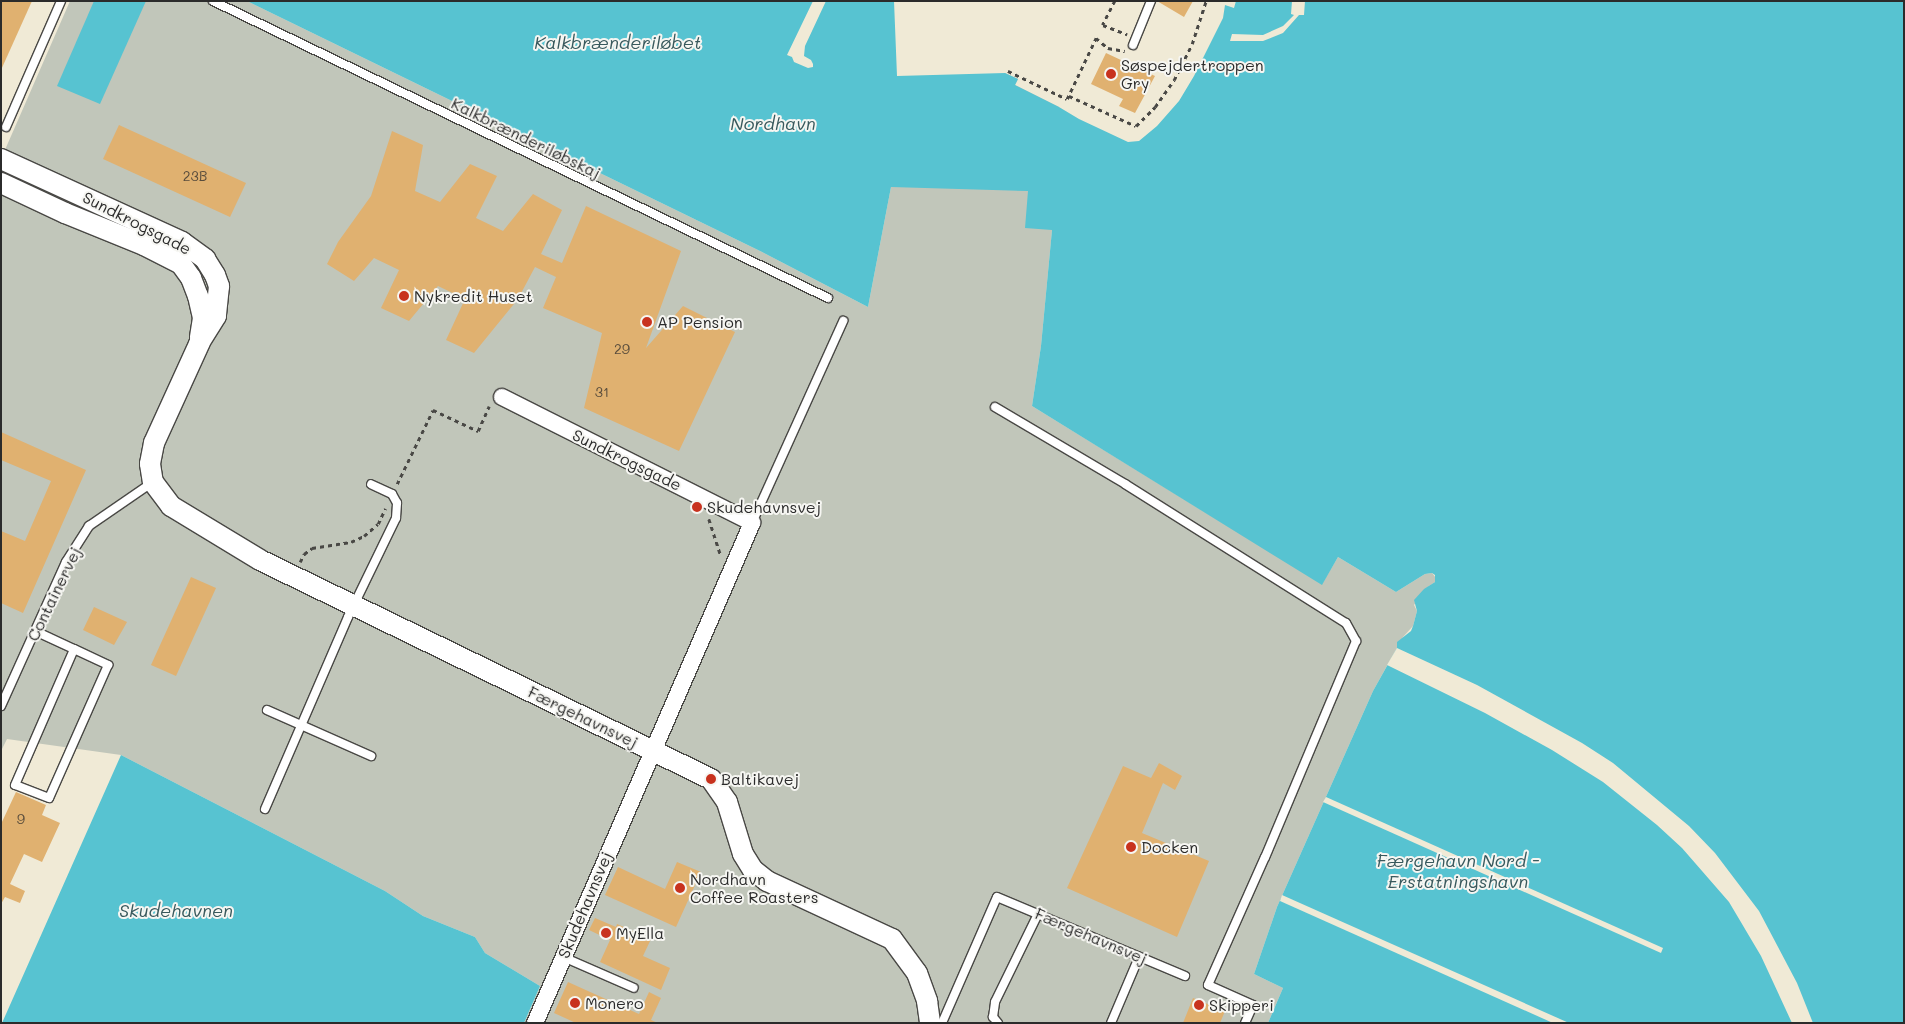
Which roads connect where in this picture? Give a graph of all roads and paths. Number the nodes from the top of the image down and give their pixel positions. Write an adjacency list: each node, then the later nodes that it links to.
1 (61, 1): 9 (lane)
2 (213, 1): 12 (lane, Kalkbrænderiløbskaj)
3 (1115, 1): 6 (path)
4 (1151, 1): 6 (lane)
5 (1206, 1): 8 (path)
6 (1133, 46): 8 (path)
7 (1008, 71): 8 (path)
8 (1069, 96)
9 (6, 126)
10 (10, 163): 14 (street, Sundkrogsgade)
11 (6, 186): 14 (street, Sundkrogsgade)
12 (828, 298)
13 (843, 321): 21 (lane, Skudehavnsvej)
14 (200, 342): 17 (street)
15 (502, 397): 19 (path); 20 (street, Sundkrogsgade)
16 (995, 406): 43 (lane)
17 (153, 482): 22 (street, Færgehavnsvej); 25 (lane, Containervej)
18 (370, 484): 19 (lane)
19 (392, 494): 22 (path); 24 (lane)
20 (703, 498): 21 (street, Sundkrogsgade); 23 (path)
21 (752, 523): 23 (street, Skudehavnsvej)
22 (294, 577): 24 (street, Færgehavnsvej)
23 (728, 578): 30 (street, Skudehavnsvej)
24 (354, 606): 29 (lane); 30 (street, Færgehavnsvej)
25 (35, 631): 26 (lane); 27 (lane, Containervej)
26 (74, 649): 26 (lane)
27 (1, 706)
28 (267, 710): 29 (lane)
29 (302, 725): 31 (lane); 32 (lane)
30 (651, 750): 34 (street, Skudehavnsvej); 39 (street, Færgehavnsvej)
31 (371, 756)
32 (265, 809)
33 (1038, 914): 35 (lane, Færgehavnsvej); 40 (lane, Færgehavnsvej); 41 (lane)
34 (563, 957): 37 (lane); 38 (street, Skudehavnsvej)
35 (1140, 957): 36 (lane, Færgehavnsvej); 42 (lane)
36 (1185, 976)
37 (634, 988)
38 (535, 1023)
39 (930, 1023)
40 (942, 1023)
41 (998, 1023)
42 (1111, 1023)
43 (1244, 1023)

